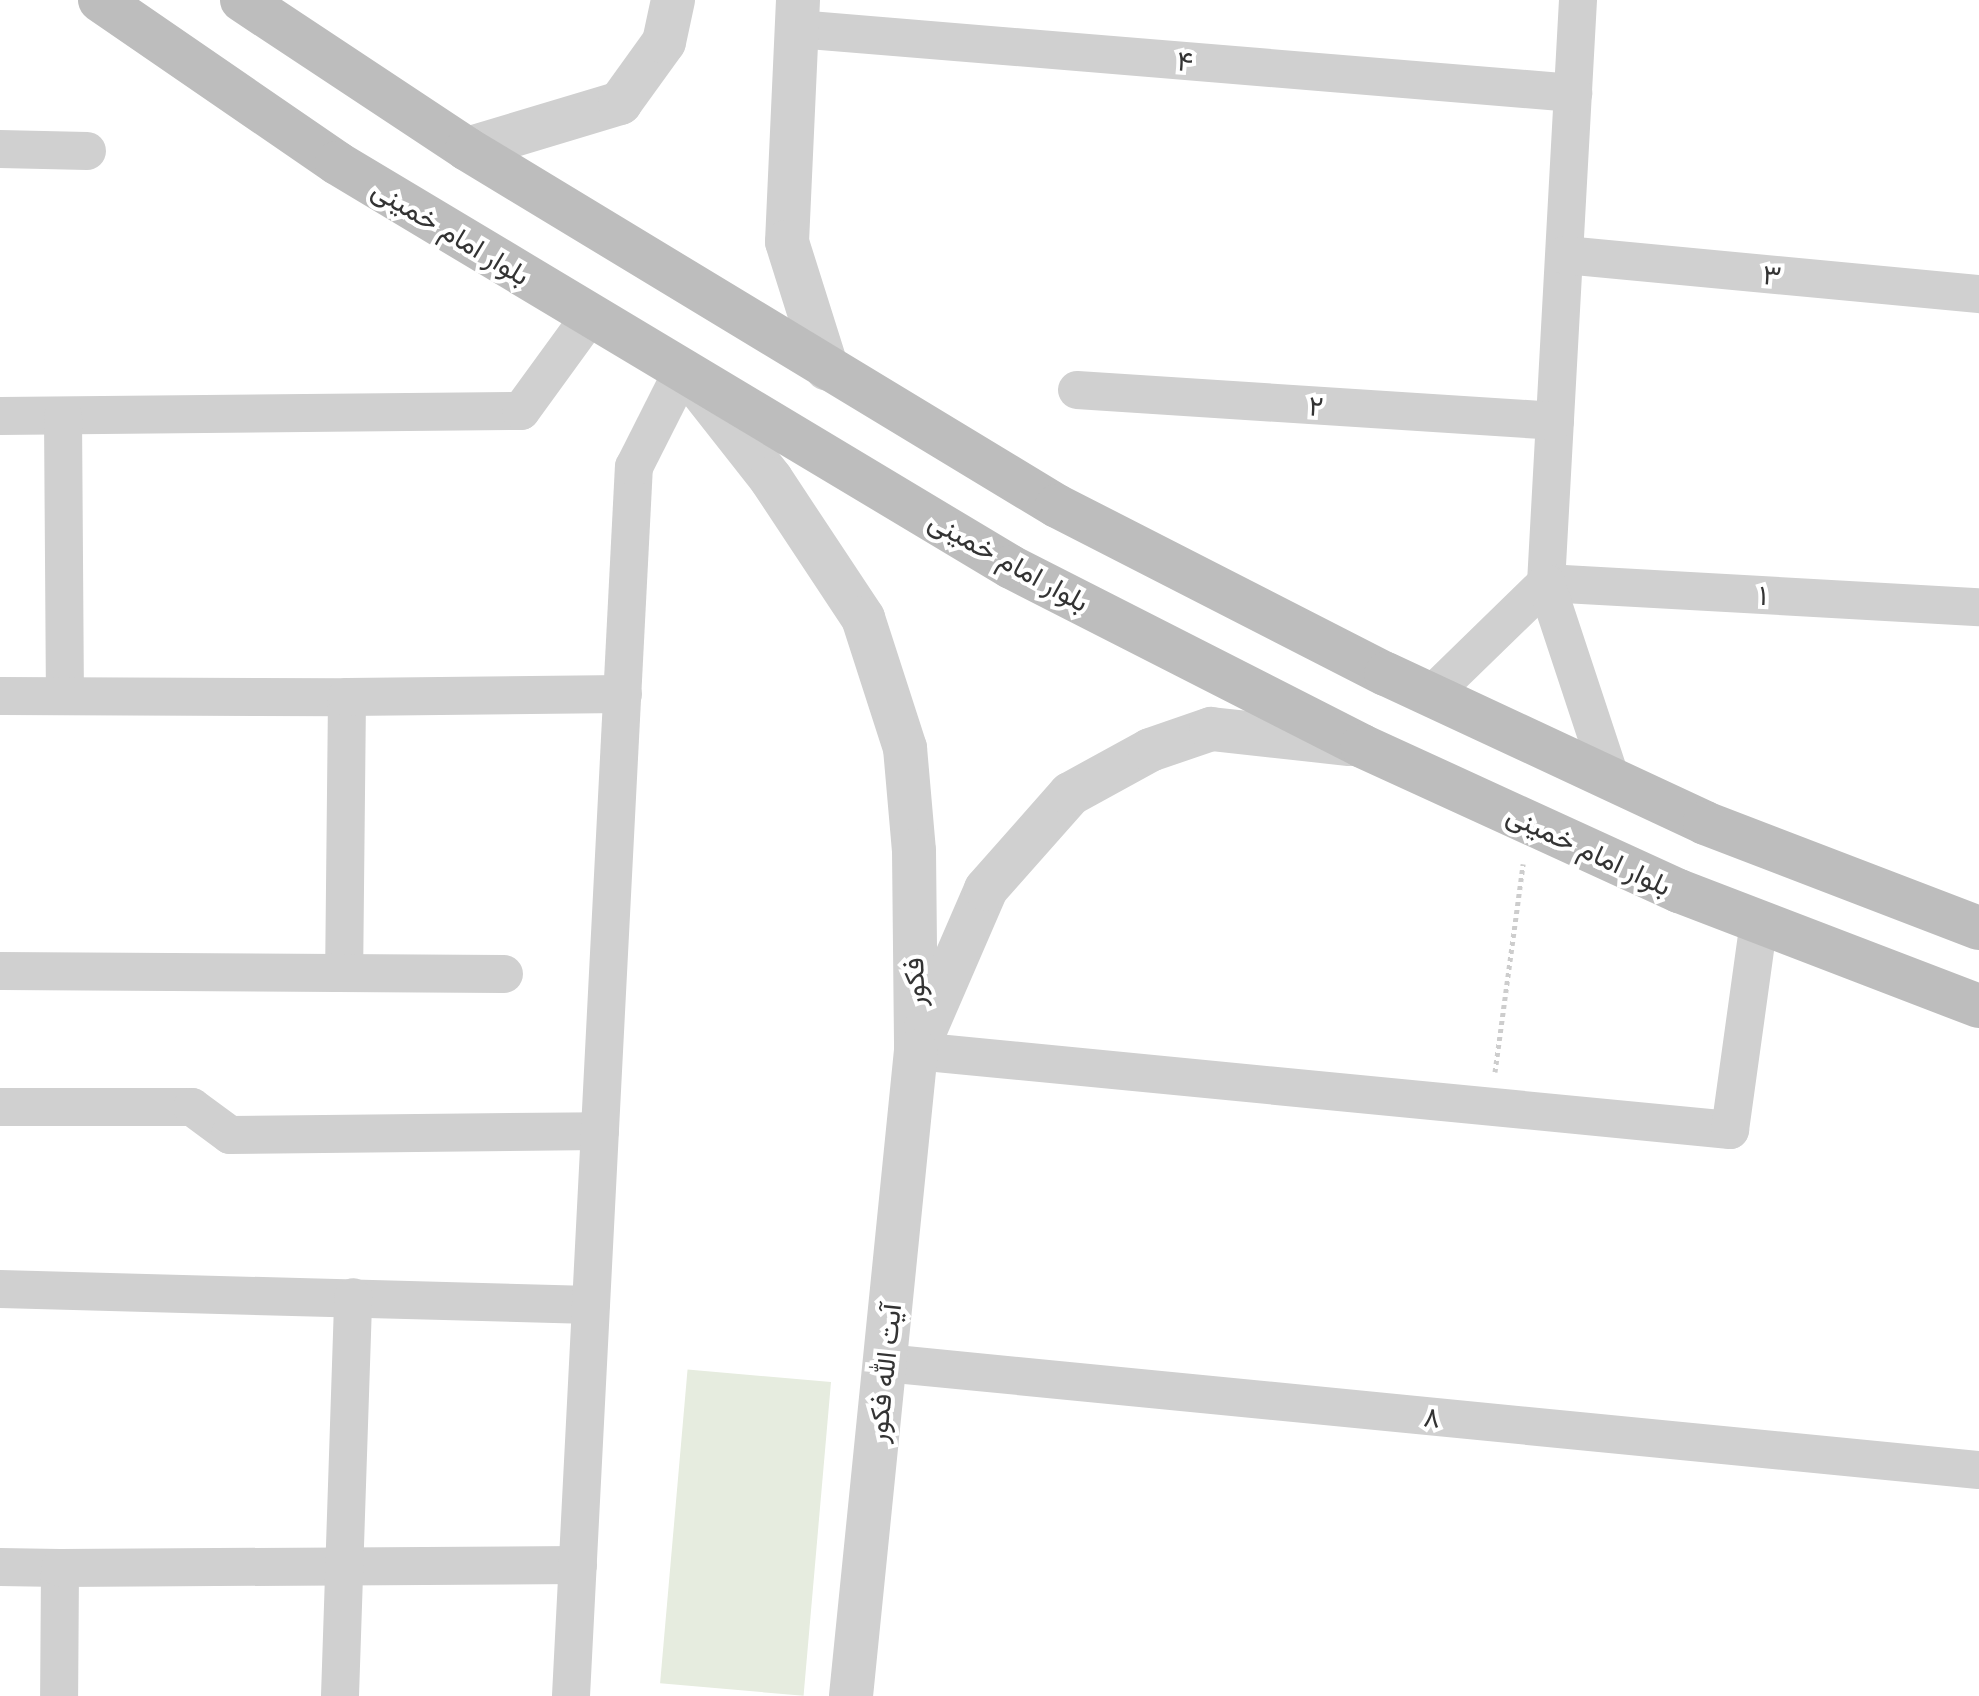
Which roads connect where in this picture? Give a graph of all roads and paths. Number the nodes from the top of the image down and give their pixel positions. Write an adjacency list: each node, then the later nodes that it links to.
1 (100, 0): 12 (main road, بلوار امام خمینی)
2 (242, 0): 8 (main road)
3 (673, 0): 8 (street)
4 (1578, 0): 6 (street)
5 (797, 14): 6 (street, ۴); 14 (street)
6 (1573, 93): 10 (street)
7 (0, 149): 9 (street)
8 (467, 149): 14 (main road)
9 (87, 151)
10 (1565, 255): 11 (street, ۳); 18 (street)
11 (1979, 294)
12 (590, 316): 13 (main road, بلوار امام خمینی); 17 (street)
13 (684, 368): 21 (street); 26 (main road, بلوار امام خمینی); 35 (street, فکور)
14 (827, 369): 23 (main road)
15 (1077, 390): 18 (street, ۲)
16 (0, 416): 17 (street)
17 (63, 416): 22 (street)
18 (1555, 421): 19 (street)
19 (1546, 583): 20 (street, ۱); 23 (street); 27 (street)
20 (1979, 607)
21 (623, 694): 25 (street); 38 (street)
22 (65, 695): 24 (street); 25 (street)
23 (1431, 695): 27 (main road)
24 (0, 696)
25 (347, 697): 32 (street)
26 (1362, 746): 28 (main road, بلوار امام خمینی); 35 (street, فکور)
27 (1611, 779): 30 (main road)
28 (1529, 822): 29 (main road, بلوار امام خمینی); 37 (path)
29 (1759, 922): 34 (main road, بلوار امام خمینی); 37 (street)
30 (1979, 928)
31 (0, 971): 32 (street)
32 (344, 972): 33 (street)
33 (504, 974)
34 (1979, 1006)
35 (916, 1051): 37 (street); 42 (street, آیت الله فکور)
36 (0, 1107): 38 (street)
37 (1490, 1108)
38 (600, 1131): 41 (street)
39 (0, 1289): 40 (street)
40 (353, 1297): 41 (street); 44 (street)
41 (591, 1305): 45 (street)
42 (885, 1363): 43 (street, ۸); 51 (street, آیت الله فکور)
43 (1979, 1470)
44 (340, 1563): 45 (street); 47 (street); 49 (street)
45 (578, 1565): 50 (street)
46 (0, 1567): 47 (street)
47 (60, 1568): 48 (street)
48 (59, 1696)
49 (340, 1696)
50 (571, 1696)
51 (851, 1696)

